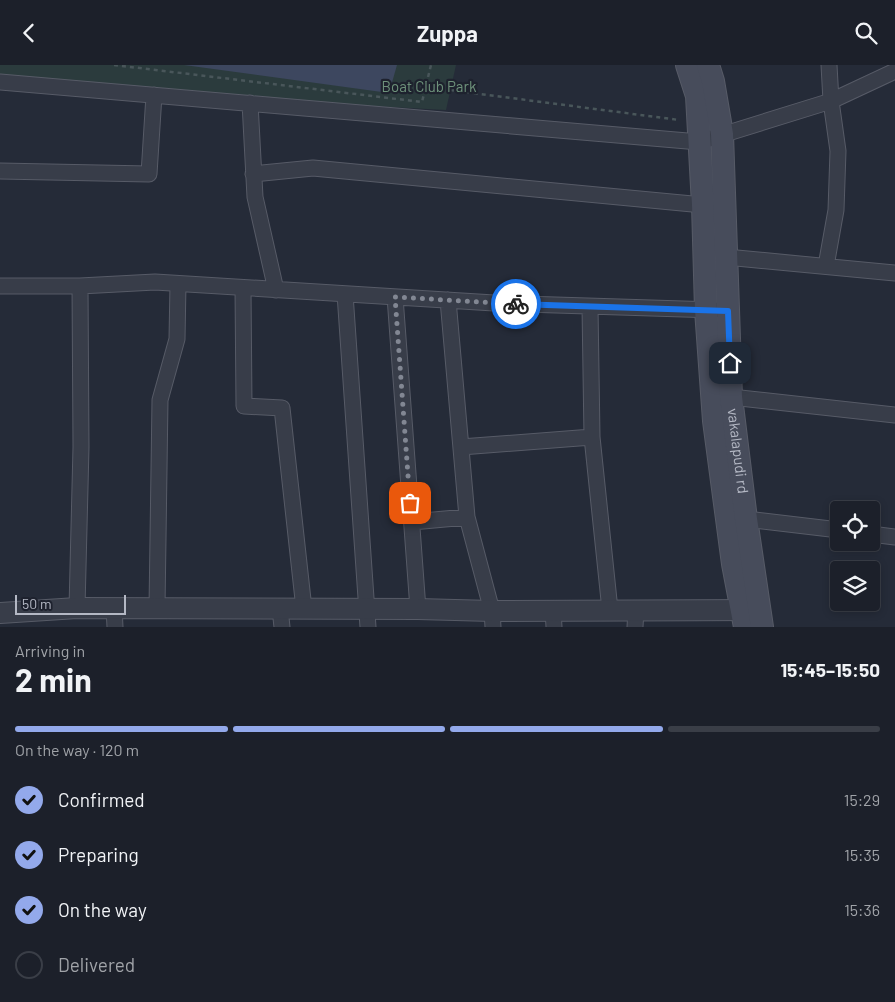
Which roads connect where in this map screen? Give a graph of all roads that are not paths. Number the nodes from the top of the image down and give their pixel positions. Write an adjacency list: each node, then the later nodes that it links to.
1 (687, 65): 9 (main road)
2 (708, 65): 10 (main road, vakalapudi rd)
3 (829, 65): 7 (street)
4 (895, 71): 7 (street)
5 (0, 82): 6 (street)
6 (154, 95): 8 (street); 11 (street)
7 (831, 101): 10 (street); 15 (street)
8 (250, 103): 9 (street); 12 (street)
9 (699, 132): 10 (street); 13 (main road)
10 (722, 134): 14 (main road, vakalapudi rd)
11 (0, 171)
12 (253, 173): 13 (street); 21 (street)
13 (703, 205): 26 (main road)
14 (726, 257): 15 (street); 27 (main road, vakalapudi rd)
15 (826, 266): 16 (street)
16 (895, 273)
17 (178, 284): 18 (street); 20 (street); 39 (street)
18 (80, 286): 19 (street); 38 (street)
19 (0, 287)
20 (243, 288): 21 (street); 40 (street)
21 (276, 290): 22 (street)
22 (345, 294): 23 (street); 46 (street)
23 (395, 297): 24 (street); 34 (street)
24 (448, 300): 25 (street); 31 (street)
25 (590, 307): 26 (street); 30 (street)
26 (706, 310): 27 (street); 50 (main road)
27 (728, 311): 28 (main road, vakalapudi rd)
28 (732, 397): 29 (street); 33 (main road, vakalapudi rd)
29 (895, 415)
30 (592, 437): 31 (street); 42 (street)
31 (461, 447): 32 (street)
32 (466, 517): 34 (street); 48 (street)
33 (746, 519): 35 (street); 50 (main road, vakalapudi rd)
34 (412, 522): 41 (street)
35 (830, 529)
36 (880, 535): 37 (street)
37 (895, 537)
38 (77, 608): 43 (street); 44 (street)
39 (157, 608): 44 (street); 45 (street)
40 (304, 609): 45 (street); 46 (street)
41 (418, 609): 46 (street); 48 (street)
42 (610, 610): 47 (street); 49 (street)
43 (0, 613)
44 (115, 617)
45 (281, 618)
46 (367, 618)
47 (553, 618): 48 (street)
48 (492, 619)
49 (636, 619): 50 (street)
50 (752, 619)

